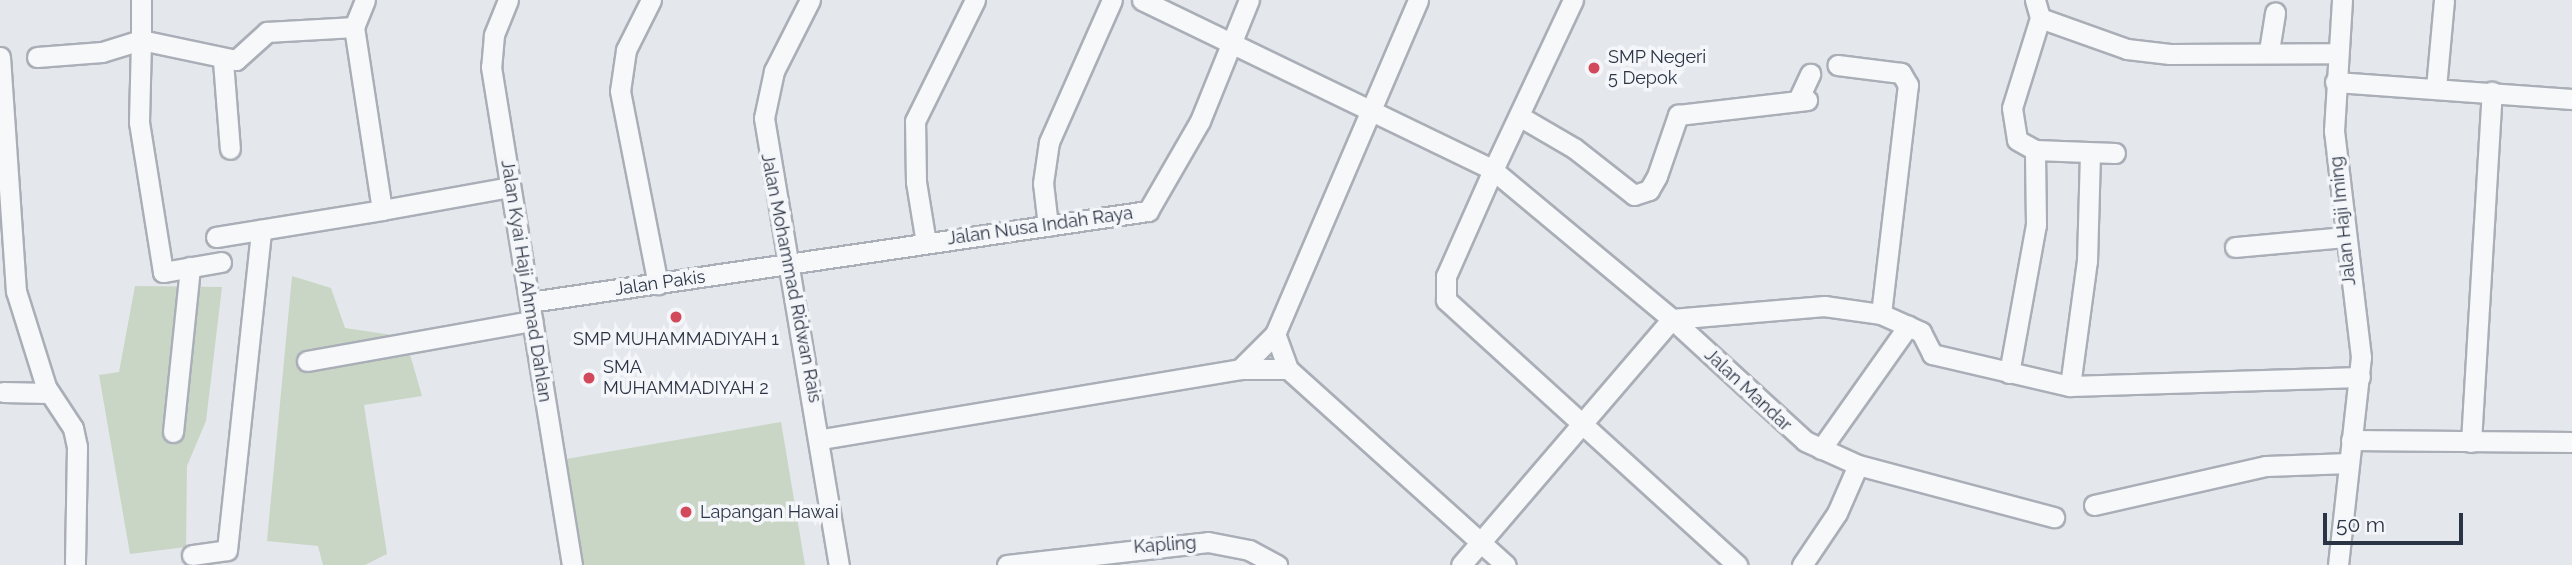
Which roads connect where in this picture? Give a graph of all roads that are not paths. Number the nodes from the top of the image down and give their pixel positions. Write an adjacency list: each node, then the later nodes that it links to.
1 (141, 0): 17 (street)
2 (365, 0): 16 (street)
3 (508, 0): 37 (street, Jalan Kyai Haji Ahmad Dahlan)
4 (651, 0): 49 (street)
5 (810, 0): 47 (street, Jalan Mohammad Ridwan Rais)
6 (975, 0): 43 (street)
7 (1112, 0): 39 (street)
8 (1142, 0): 18 (street)
9 (1249, 0): 18 (street, Jalan Nusa Indah Raya)
10 (1418, 0): 30 (street)
11 (1573, 0): 31 (street)
12 (2342, 0): 20 (street, Jalan Haji Iming)
13 (2444, 0): 27 (street)
14 (2038, 9): 19 (street); 33 (street)
15 (2275, 12): 19 (street)
16 (354, 27): 23 (street); 38 (street)
17 (141, 40): 22 (street); 23 (street); 48 (street)
18 (1230, 46): 30 (street); 39 (street, Jalan Nusa Indah Raya)
19 (2269, 51): 20 (street)
20 (2336, 53): 26 (street, Jalan Haji Iming)
21 (0, 57): 45 (street)
22 (37, 57)
23 (223, 61): 32 (street)
24 (1838, 65): 51 (street)
25 (1810, 74): 31 (street)
26 (2335, 82): 27 (street); 42 (street, Jalan Haji Iming)
27 (2436, 88): 28 (street)
28 (2492, 92): 29 (street); 67 (street)
29 (2572, 99)
30 (1366, 110): 36 (street, Jalan Mandar); 54 (street)
31 (1519, 116): 36 (street)
32 (230, 149)
33 (2035, 150): 34 (street); 58 (street)
34 (2090, 153): 35 (street); 60 (street)
35 (2115, 153)
36 (1493, 170): 52 (street, Jalan Mandar); 63 (street)
37 (510, 187): 38 (street); 50 (street, Jalan Kyai Haji Ahmad Dahlan)
38 (382, 210): 40 (street)
39 (1048, 226): 43 (street, Jalan Nusa Indah Raya)
40 (261, 230): 41 (street); 75 (street)
41 (216, 237)
42 (2344, 237): 44 (street); 59 (street, Jalan Haji Iming)
43 (926, 243): 47 (street, Jalan Nusa Indah Raya)
44 (2235, 247)
45 (6, 254): 62 (street)
46 (221, 262): 48 (street)
47 (790, 264): 49 (street, Jalan Pakis); 65 (street, Jalan Mohammad Ridwan Rais)
48 (190, 267): 64 (street)
49 (658, 284): 50 (street, Jalan Pakis)
50 (531, 312): 55 (street, Jalan Pakis); 78 (street, Jalan Kyai Haji Ahmad Dahlan)
51 (1881, 314): 52 (street); 53 (street)
52 (1672, 318): 63 (street); 69 (street, Jalan Mandar)
53 (1908, 326): 58 (street); 69 (street)
54 (1275, 334): 56 (street); 57 (street)
55 (307, 361)
56 (1240, 369): 57 (street); 65 (street)
57 (1288, 369): 74 (street)
58 (2009, 373): 60 (street)
59 (2360, 377): 60 (street); 66 (street, Jalan Haji Iming)
60 (2070, 386)
61 (3, 391): 62 (street)
62 (50, 393): 77 (street)
63 (1581, 423): 74 (street); 84 (street)
64 (173, 432)
65 (822, 439): 79 (street, Jalan Mohammad Ridwan Rais)
66 (2351, 440): 67 (street); 70 (street, Jalan Haji Iming)
67 (2471, 442): 68 (street)
68 (2572, 442)
69 (1821, 449): 71 (street, Jalan Mandar)
70 (2349, 463): 72 (street); 86 (street, Jalan Haji Iming)
71 (1858, 464): 73 (street, Jalan Mandar); 85 (street)
72 (2094, 505)
73 (2054, 517)
74 (1481, 542): 82 (street); 83 (street)
75 (192, 555)
76 (1251, 557): 80 (street, Kapling); 81 (street, Kapling)
77 (75, 565)
78 (572, 565)
79 (839, 565)
80 (1007, 565)
81 (1277, 565)
82 (1461, 565)
83 (1506, 565)
84 (1737, 565)
85 (1802, 565)
86 (2338, 565)

